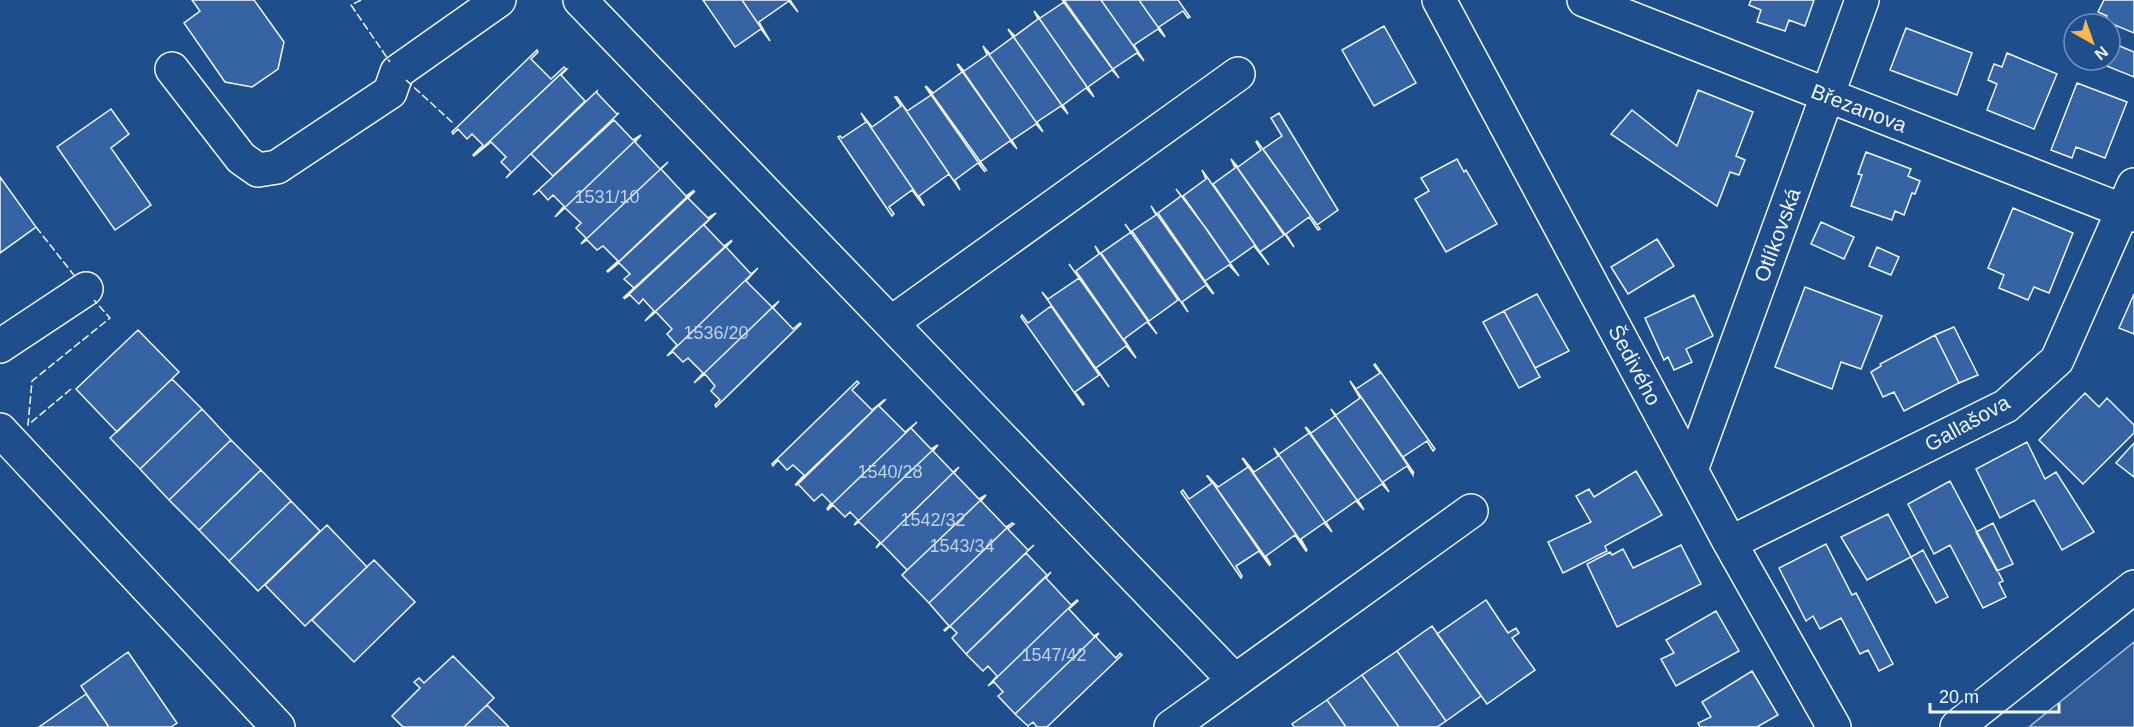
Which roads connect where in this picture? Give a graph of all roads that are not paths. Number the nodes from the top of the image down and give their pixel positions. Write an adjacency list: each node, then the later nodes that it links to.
1 (499, 0): 6 (street)
2 (580, 0): 11 (street)
3 (1439, 0): 14 (street, Šedivého)
4 (1584, 0): 8 (street, Březanova)
5 (1862, 0): 8 (street, Otlíkovská)
6 (172, 69)
7 (1238, 74): 11 (street)
8 (1828, 95): 9 (street, Březanova); 14 (street, Otlíkovská)
9 (2130, 204): 16 (street, Gallašova)
10 (86, 289): 12 (street)
11 (891, 323): 18 (street)
12 (0, 346)
13 (0, 430): 19 (street)
14 (1691, 470): 16 (street, Šedivého)
15 (1472, 511): 18 (street)
16 (1730, 543): 21 (street, Šedivého)
17 (2134, 587): 22 (street)
18 (1235, 681): 20 (street)
19 (278, 727)
20 (1171, 727)
21 (1834, 727)
22 (1957, 727)

